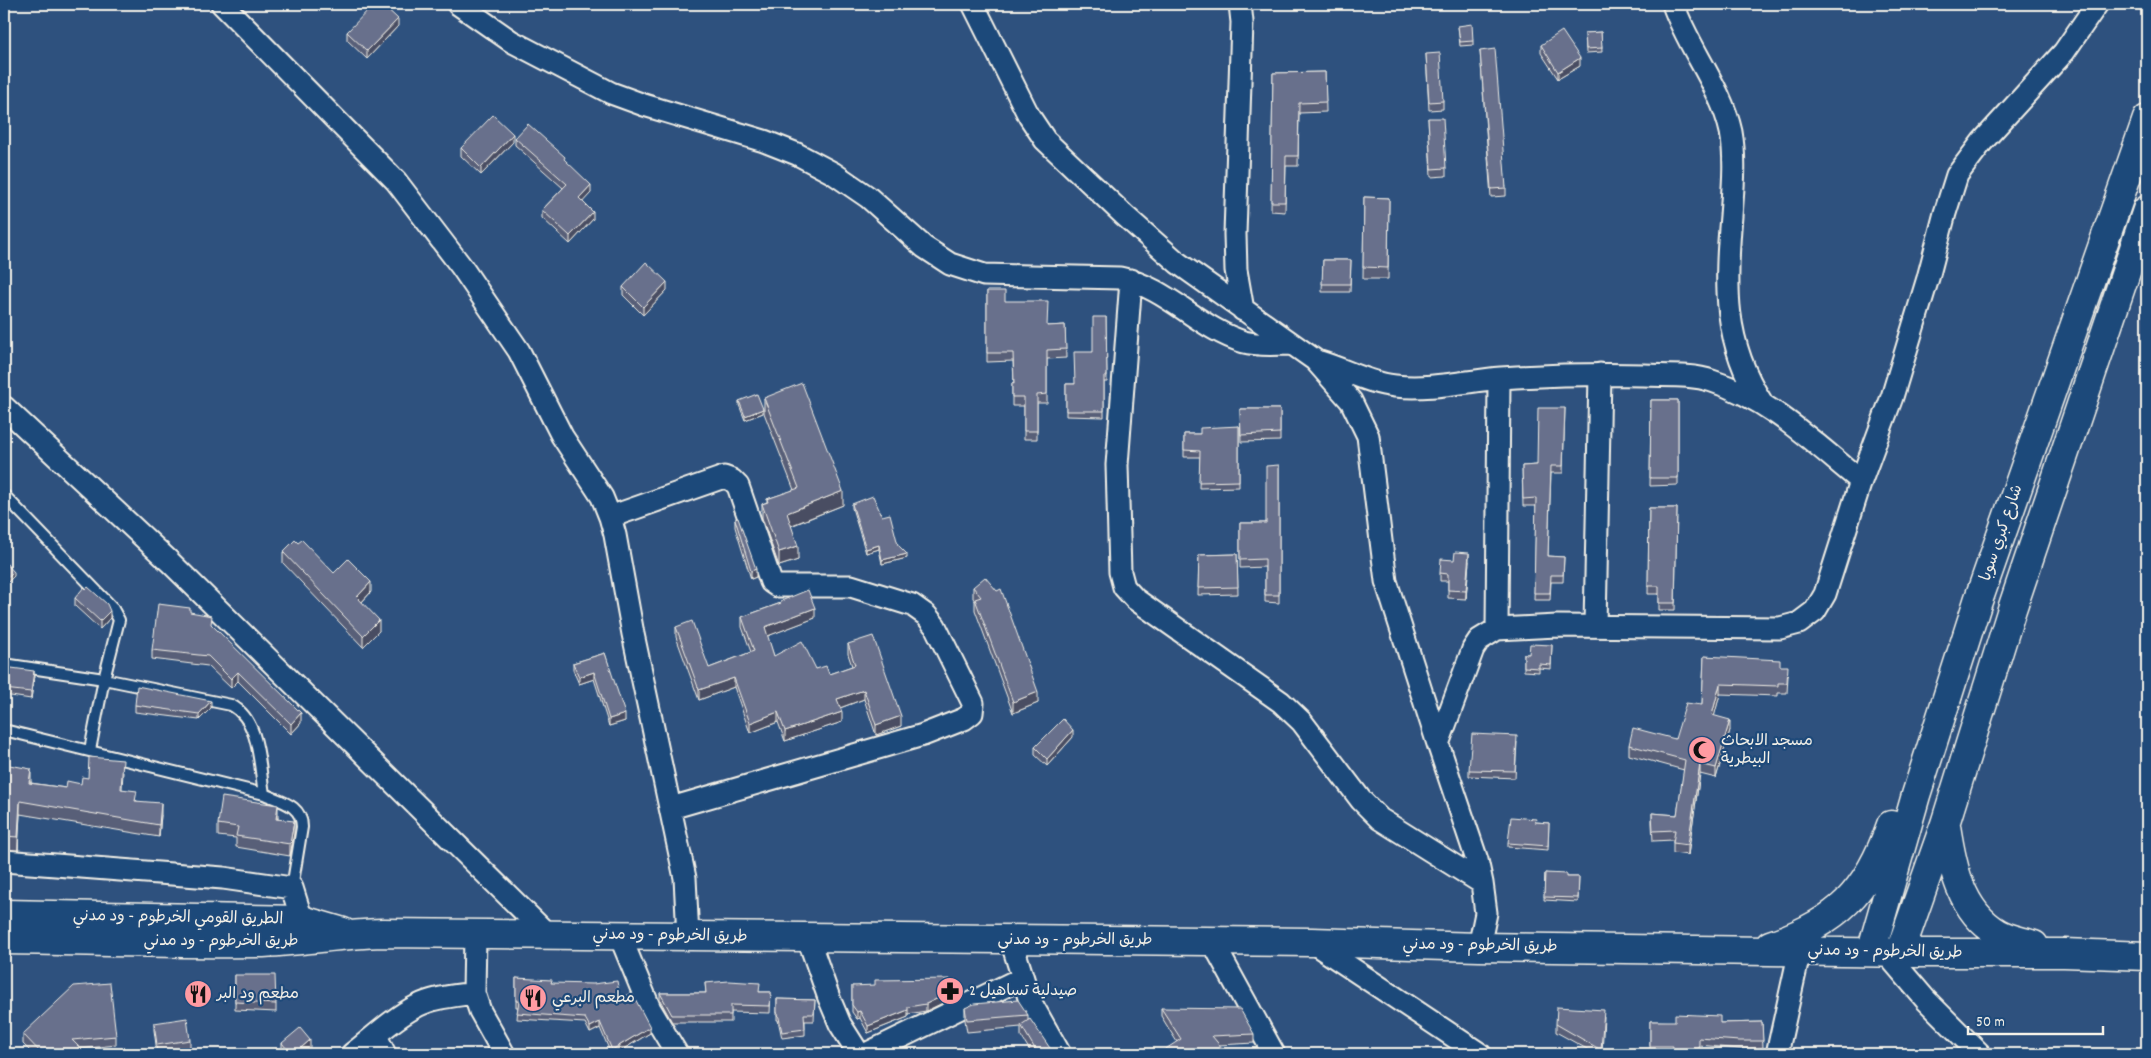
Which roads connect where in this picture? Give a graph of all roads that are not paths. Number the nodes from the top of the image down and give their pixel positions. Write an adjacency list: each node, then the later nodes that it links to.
1 (222, 4): 23 (street)
2 (458, 4): 9 (street)
3 (973, 4): 10 (street)
4 (1240, 4): 10 (street)
5 (1673, 4): 15 (street)
6 (2097, 4): 19 (street)
7 (2147, 119): 17 (highway, شارع كبري سوبا)
8 (2147, 210): 18 (highway, شارع كبري سوبا)
9 (1132, 280): 11 (street); 36 (street)
10 (1243, 310): 11 (street)
11 (1290, 344): 12 (street)
12 (1315, 360): 14 (street); 30 (street)
13 (1600, 374): 14 (street); 15 (street); 24 (street)
14 (1499, 378): 25 (street)
15 (1763, 404): 19 (street)
16 (4, 407): 42 (street)
17 (2033, 444): 18 (highway); 21 (highway, شارع كبري سوبا)
18 (2065, 455): 22 (highway, شارع كبري سوبا)
19 (1861, 482): 24 (street)
20 (4, 495): 27 (lane)
21 (2011, 506): 22 (highway); 29 (highway, شارع كبري سوبا)
22 (2044, 515): 34 (highway, شارع كبري سوبا)
23 (610, 517): 33 (street); 33 (street)
24 (1596, 626): 25 (street)
25 (1497, 629): 30 (street)
26 (4, 664): 27 (lane)
27 (104, 679): 31 (lane); 32 (lane)
28 (4, 730): 31 (lane)
29 (1935, 737): 52 (highway); 53 (highway, شارع كبري سوبا)
30 (1438, 744): 36 (street)
31 (90, 750): 32 (lane)
32 (264, 794): 37 (lane)
33 (671, 808): 44 (street)
34 (1946, 824): 53 (highway, شارع كبري سوبا); 54 (highway)
35 (4, 862): 37 (street)
36 (1482, 883): 50 (street)
37 (292, 888): 39 (street)
38 (4, 914): 39 (highway, الطريق القومي الخرطوم - ود مدني)
39 (302, 931): 40 (highway, الطريق القومي الخرطوم - ود مدني); 46 (highway, طريق الخرطوم - ود مدني)
40 (350, 934): 41 (highway, طريق الخرطوم - ود مدني)
41 (475, 935): 42 (highway, طريق الخرطوم - ود مدني); 57 (street)
42 (548, 935): 43 (highway, طريق الخرطوم - ود مدني)
43 (620, 936): 44 (highway, طريق الخرطوم - ود مدني); 62 (street)
44 (688, 936): 45 (highway, طريق الخرطوم - ود مدني)
45 (808, 938): 47 (highway, طريق الخرطوم - ود مدني); 63 (street)
46 (4, 940)
47 (1011, 940): 48 (highway, طريق الخرطوم - ود مدني); 56 (street)
48 (1212, 941): 49 (highway, طريق الخرطوم - ود مدني); 66 (street)
49 (1312, 942): 50 (highway, طريق الخرطوم - ود مدني); 67 (street)
50 (1479, 947): 52 (highway, طريق الخرطوم - ود مدني)
51 (1800, 950): 52 (highway, طريق الخرطوم - ود مدني); 53 (highway, طريق الخرطوم - ود مدني); 68 (street)
52 (1754, 951)
53 (1886, 952): 54 (highway, طريق الخرطوم - ود مدني); 59 (street)
54 (2064, 953): 55 (highway, طريق الخرطوم - ود مدني)
55 (2147, 956)
56 (1022, 978): 64 (street); 65 (street)
57 (474, 993): 58 (street); 61 (street)
58 (381, 1045): 60 (street)
59 (1957, 1045): 69 (street)
60 (352, 1054)
61 (504, 1054)
62 (678, 1054)
63 (859, 1054)
64 (866, 1054)
65 (1060, 1054)
66 (1274, 1054)
67 (1480, 1054)
68 (1777, 1054)
69 (1980, 1054)

